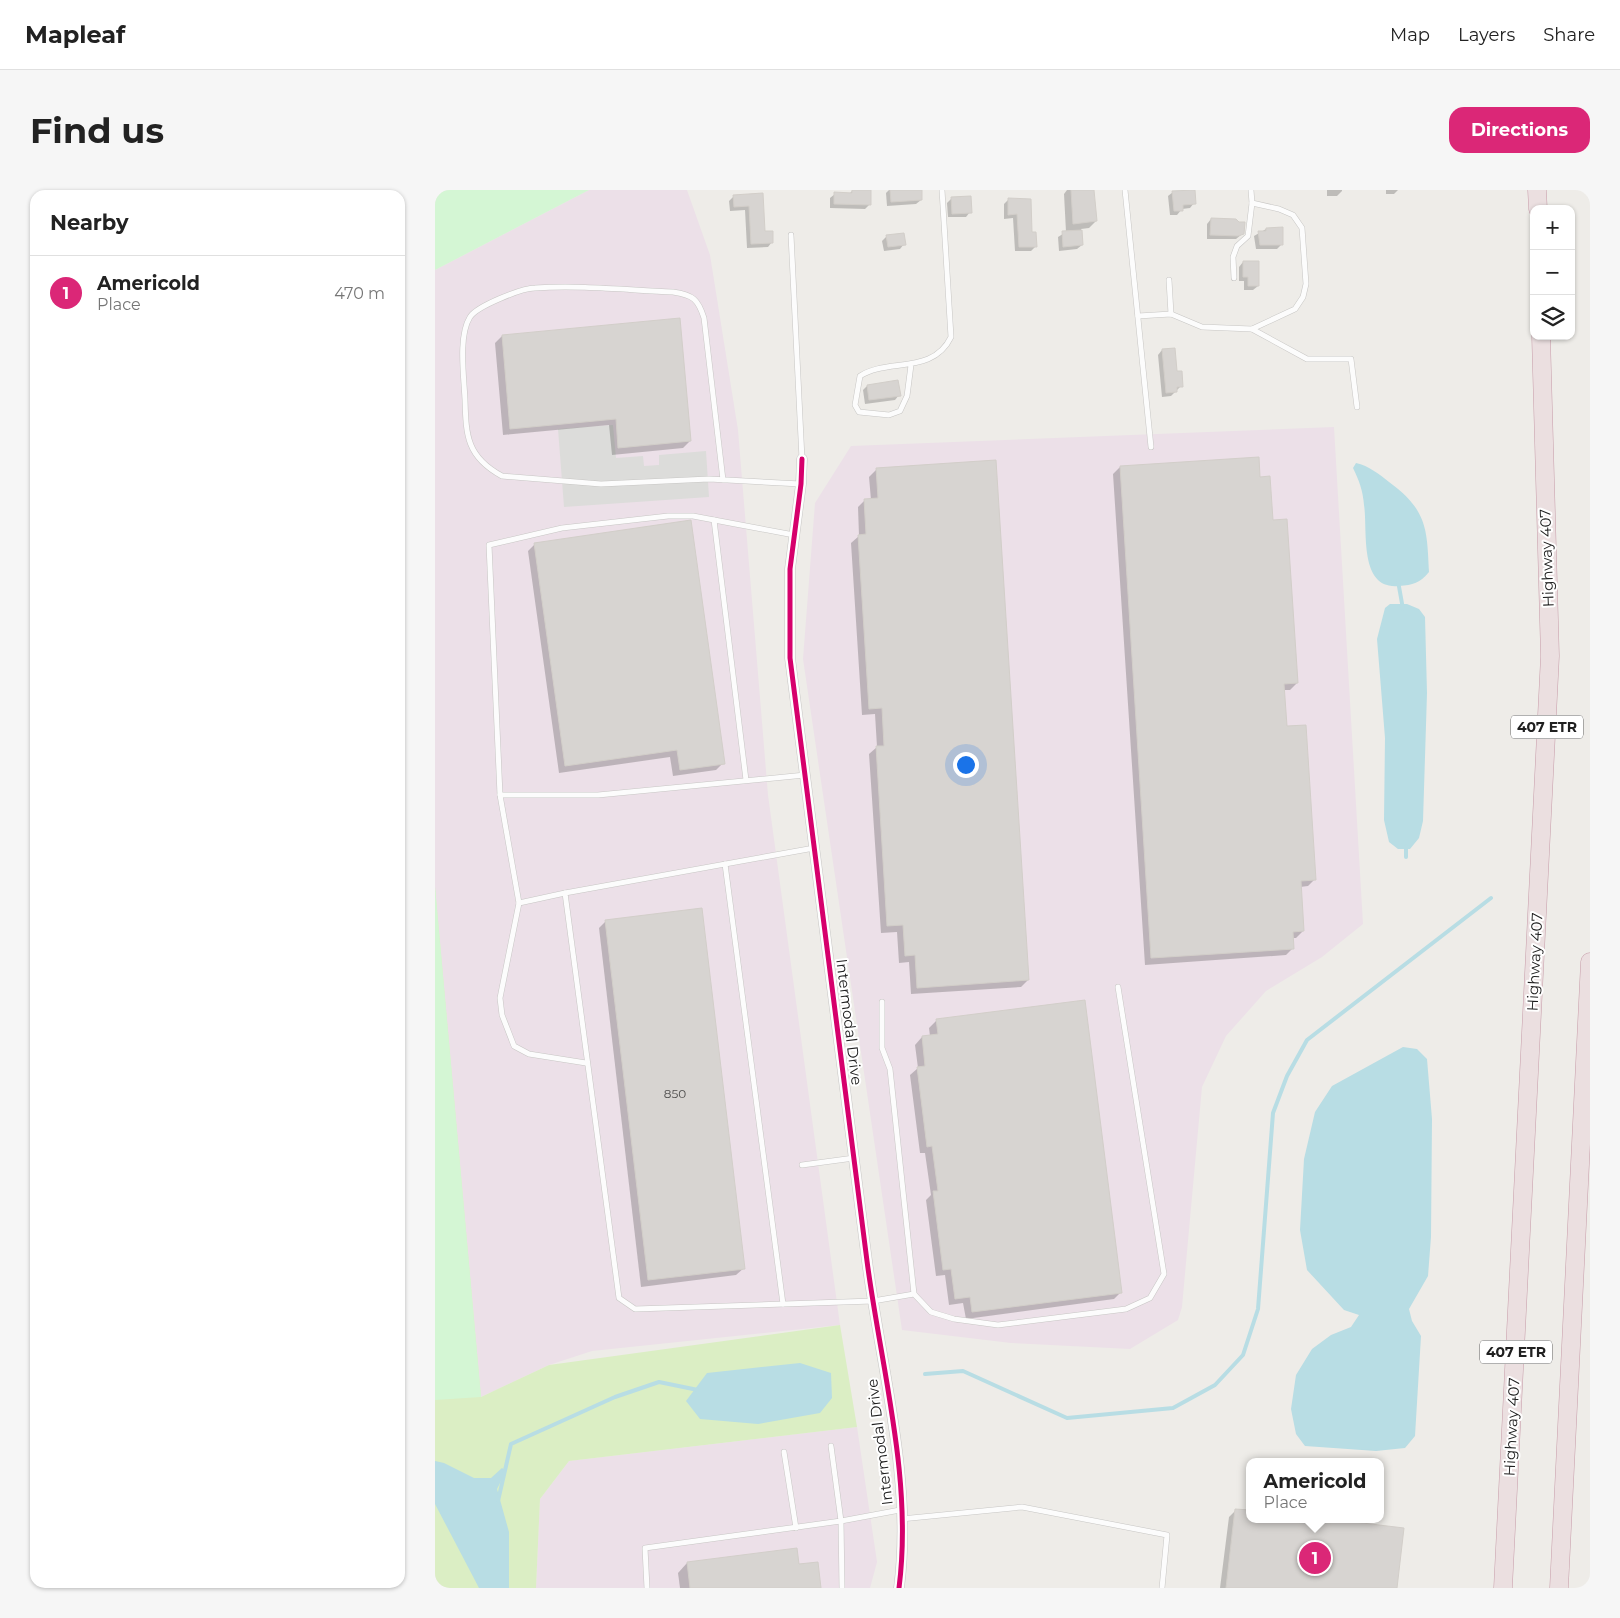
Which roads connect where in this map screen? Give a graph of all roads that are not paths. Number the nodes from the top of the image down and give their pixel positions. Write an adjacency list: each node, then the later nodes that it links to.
1 (942, 190): 14 (lane)
2 (1125, 190): 11 (lane)
3 (1251, 190): 5 (lane)
4 (1537, 190): 6 (highway)
5 (1252, 203): 8 (lane); 12 (lane)
6 (1538, 205)
7 (791, 235): 17 (lane)
8 (1234, 278)
9 (1169, 280): 10 (lane)
10 (1171, 314): 11 (lane); 12 (lane)
11 (1137, 316): 16 (lane)
12 (1251, 329): 15 (lane)
13 (1541, 340): 48 (highway, Highway 407 / 407 ETR)
14 (911, 365): 14 (lane)
15 (1357, 408)
16 (1151, 447)
17 (802, 459): 19 (street, Intermodal Drive)
18 (723, 480): 18 (lane); 19 (lane)
19 (801, 484): 21 (street, Intermodal Drive)
20 (714, 520): 21 (lane); 23 (lane); 24 (lane)
21 (794, 535): 22 (street, Intermodal Drive)
22 (805, 775): 23 (lane); 25 (street, Intermodal Drive)
23 (746, 780): 24 (lane)
24 (500, 795): 28 (lane)
25 (814, 848): 26 (lane); 33 (street, Intermodal Drive)
26 (725, 864): 27 (lane); 37 (lane)
27 (565, 893): 28 (lane); 32 (lane)
28 (519, 903): 32 (lane)
29 (1590, 962): 43 (highway, 407 ETR)
30 (1118, 987): 35 (lane)
31 (882, 1002): 35 (lane)
32 (586, 1063): 37 (lane)
33 (854, 1158): 34 (lane); 36 (street, Intermodal Drive)
34 (802, 1165)
35 (914, 1294): 36 (lane)
36 (873, 1301): 37 (lane); 40 (street, Intermodal Drive)
37 (783, 1304)
38 (831, 1446): 41 (lane)
39 (784, 1452): 42 (lane)
40 (901, 1514): 41 (lane); 46 (street, Intermodal Drive); 47 (lane)
41 (841, 1521): 42 (lane); 45 (lane)
42 (796, 1528): 44 (lane)
43 (1560, 1585)
44 (647, 1588)
45 (842, 1588)
46 (899, 1588)
47 (1161, 1588)
48 (1503, 1588)

